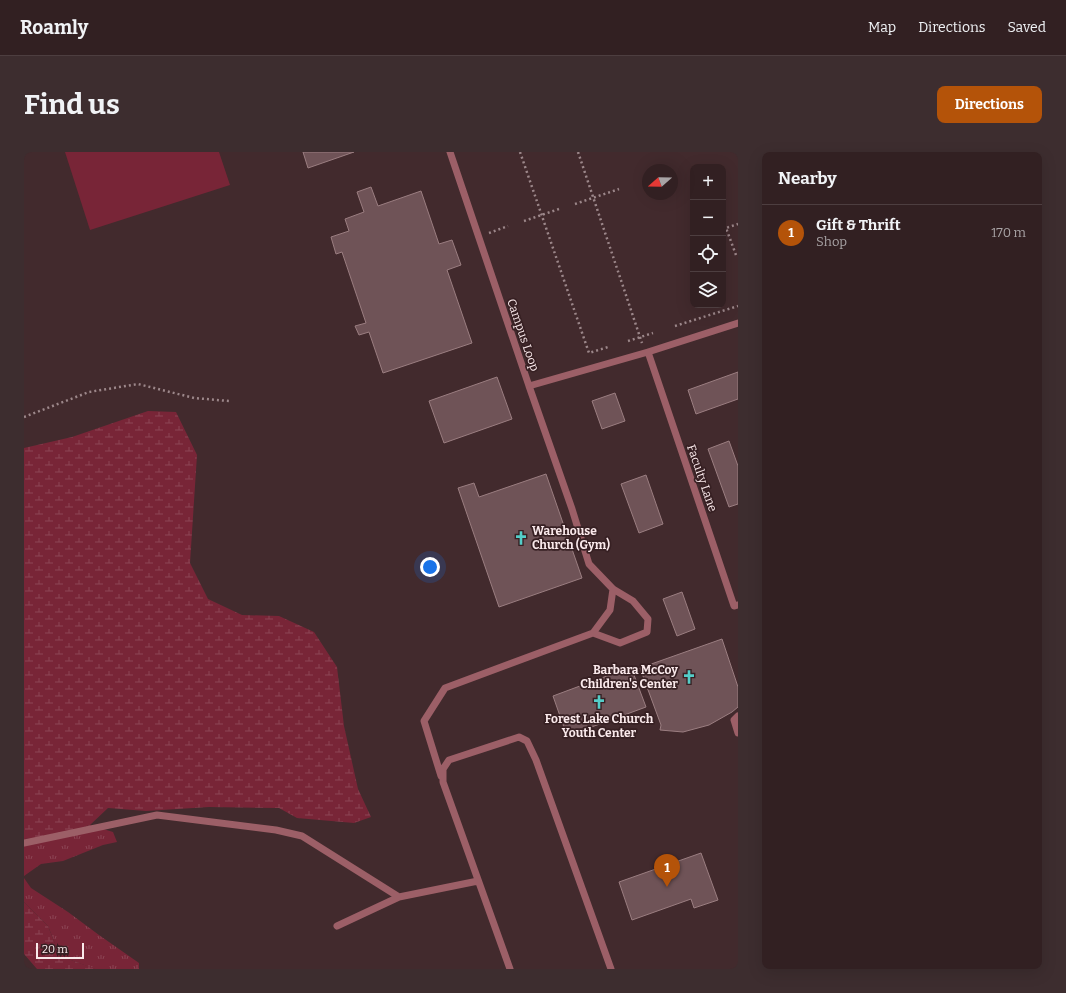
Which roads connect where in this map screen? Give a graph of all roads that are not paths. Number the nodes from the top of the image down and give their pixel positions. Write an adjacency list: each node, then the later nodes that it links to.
1 (450, 152): 4 (lane, Campus Loop)
2 (738, 323): 3 (lane, Campus Loop)
3 (648, 352): 4 (lane, Campus Loop); 6 (lane, Faculty Lane)
4 (529, 386): 5 (lane)
5 (613, 589): 7 (lane); 7 (lane)
6 (738, 605)
7 (593, 633): 10 (lane)
8 (736, 718): 9 (lane)
9 (738, 733)
10 (443, 782): 12 (lane); 16 (lane)
11 (24, 843): 13 (lane)
12 (478, 882): 13 (lane); 15 (lane)
13 (399, 898): 14 (lane)
14 (337, 926)
15 (510, 969)
16 (611, 969)

